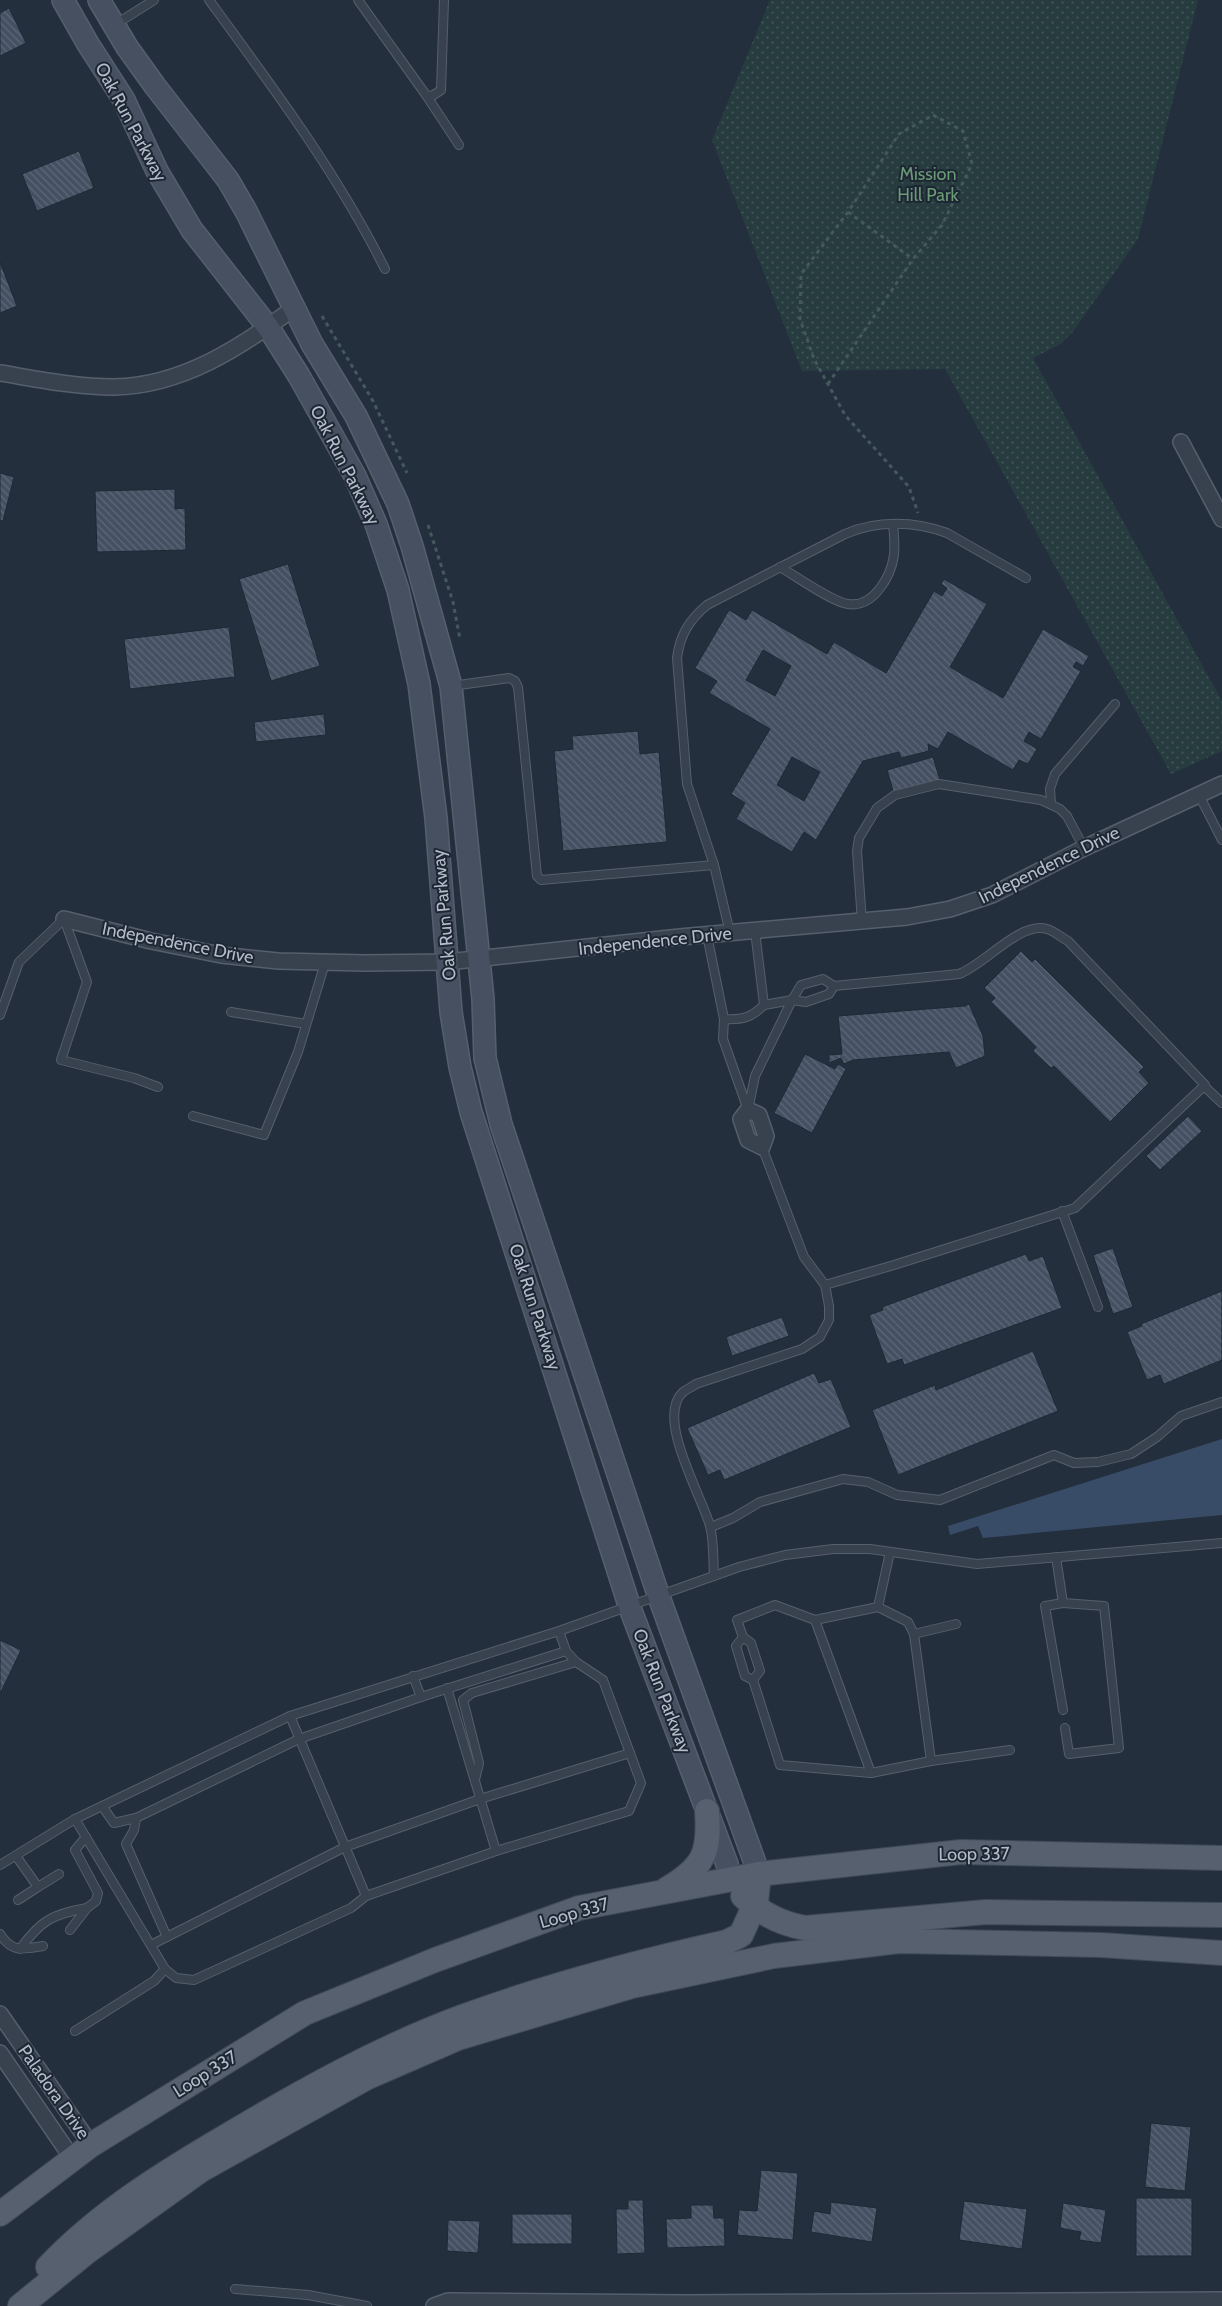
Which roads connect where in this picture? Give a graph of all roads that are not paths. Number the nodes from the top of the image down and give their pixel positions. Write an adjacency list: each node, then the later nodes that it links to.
1 (63, 0): 12 (street, Oak Run Parkway)
2 (99, 0): 7 (street, Oak Run Parkway)
3 (154, 0): 7 (lane)
4 (209, 0): 10 (lane)
5 (358, 0): 8 (lane)
6 (444, 0): 8 (lane)
7 (114, 26): 11 (street, Oak Run Parkway)
8 (426, 95): 9 (lane)
9 (459, 145)
10 (384, 269)
11 (294, 308): 12 (street); 19 (street, Oak Run Parkway)
12 (268, 327): 13 (street); 33 (street, Oak Run Parkway)
13 (0, 373)
14 (1181, 442): 15 (street)
15 (1222, 519)
16 (894, 524): 17 (lane); 17 (lane); 18 (lane)
17 (780, 567): 26 (lane)
18 (1026, 578)
19 (451, 686): 26 (lane); 32 (street, Oak Run Parkway)
20 (1115, 704): 23 (lane)
21 (1222, 784): 22 (street, Independence Drive)
22 (1199, 795): 24 (lane); 25 (street, Independence Drive)
23 (1051, 804): 25 (lane); 28 (lane)
24 (1222, 840)
25 (1084, 848): 28 (street, Independence Drive)
26 (714, 865): 30 (lane)
27 (64, 919): 34 (street, Independence Drive); 39 (lane); 43 (lane)
28 (862, 922): 29 (street, Independence Drive)
29 (755, 931): 30 (street, Independence Drive); 37 (lane)
30 (730, 933): 31 (street, Independence Drive)
31 (708, 935): 32 (street, Independence Drive); 40 (lane)
32 (478, 958): 33 (street, Independence Drive); 57 (street, Oak Run Parkway)
33 (447, 962): 34 (street, Independence Drive); 59 (street, Oak Run Parkway)
34 (325, 963): 41 (lane)
35 (834, 986): 36 (lane); 36 (lane); 42 (lane)
36 (792, 1000): 37 (lane); 45 (lane)
37 (764, 1005): 40 (lane)
38 (231, 1012): 41 (lane)
39 (0, 1015)
40 (724, 1019): 45 (lane)
41 (306, 1024): 46 (lane)
42 (1204, 1086): 44 (lane); 48 (lane)
43 (158, 1087)
44 (1222, 1103)
45 (748, 1110): 47 (street)
46 (194, 1116)
47 (762, 1147): 49 (lane)
48 (1062, 1211): 49 (lane); 50 (lane)
49 (825, 1285): 52 (lane)
50 (1098, 1307)
51 (1222, 1402): 52 (lane)
52 (711, 1527): 56 (lane)
53 (1222, 1543): 55 (lane)
54 (890, 1552): 55 (lane); 56 (lane); 60 (lane)
55 (1056, 1557): 58 (lane)
56 (714, 1576): 57 (lane)
57 (660, 1597): 59 (lane); 93 (street, Oak Run Parkway)
58 (1062, 1603): 72 (lane); 74 (lane)
59 (630, 1608): 63 (lane); 83 (street, Oak Run Parkway)
60 (878, 1608): 61 (lane); 64 (lane)
61 (815, 1620): 65 (lane); 79 (lane)
62 (956, 1624): 64 (lane)
63 (560, 1631): 66 (lane); 68 (lane)
64 (914, 1634): 78 (lane)
65 (743, 1638): 69 (lane); 69 (lane)
66 (566, 1652): 67 (lane); 70 (lane)
67 (576, 1662): 77 (lane); 80 (lane)
68 (413, 1676): 71 (lane); 73 (lane)
69 (753, 1680): 79 (lane)
70 (448, 1688): 71 (lane); 80 (lane)
71 (421, 1697): 75 (lane)
72 (1062, 1710)
73 (290, 1716): 75 (lane); 82 (lane)
74 (1065, 1728)
75 (298, 1739): 84 (lane); 87 (lane)
76 (1010, 1750): 78 (lane)
77 (630, 1753): 81 (lane); 88 (lane)
78 (931, 1761): 79 (lane)
79 (871, 1773)
80 (475, 1780): 81 (lane)
81 (480, 1799): 87 (lane); 88 (lane)
82 (102, 1806): 84 (lane); 85 (lane)
83 (707, 1810): 94 (street, Oak Run Parkway); 96 (main road)
84 (136, 1818): 104 (lane)
85 (75, 1819): 86 (lane); 89 (lane)
86 (86, 1837): 100 (lane); 105 (lane)
87 (345, 1846): 97 (lane); 104 (lane)
88 (496, 1852): 97 (lane)
89 (16, 1856): 91 (lane); 95 (lane)
90 (1222, 1858): 93 (main road, Loop 337)
91 (0, 1865)
92 (59, 1874): 95 (lane)
93 (760, 1874): 94 (main road, Loop 337); 99 (main road)
94 (730, 1880): 96 (main road, Loop 337); 99 (main road)
95 (38, 1887): 98 (lane)
96 (662, 1892): 113 (main road, Loop 337)
97 (366, 1896): 109 (lane)
98 (18, 1900)
99 (754, 1906): 101 (main road); 119 (main road)
100 (87, 1908): 102 (lane); 107 (lane)
101 (1222, 1915)
102 (70, 1930)
103 (0, 1934): 107 (lane)
104 (167, 1937): 105 (lane)
105 (151, 1945): 109 (lane)
106 (43, 1946): 107 (lane)
107 (20, 1949)
108 (1222, 1953): 119 (main road)
109 (165, 1969): 111 (lane)
110 (0, 2014): 113 (street, Paladora Drive)
111 (75, 2031)
112 (0, 2053): 113 (street, Paladora Drive)
113 (82, 2151): 114 (main road, Loop 337)
114 (0, 2214)
115 (235, 2289): 120 (lane)
116 (1222, 2300): 117 (street)
117 (958, 2304): 118 (street)
118 (685, 2305): 121 (street)
119 (19, 2306)
120 (367, 2306)
121 (434, 2306)

